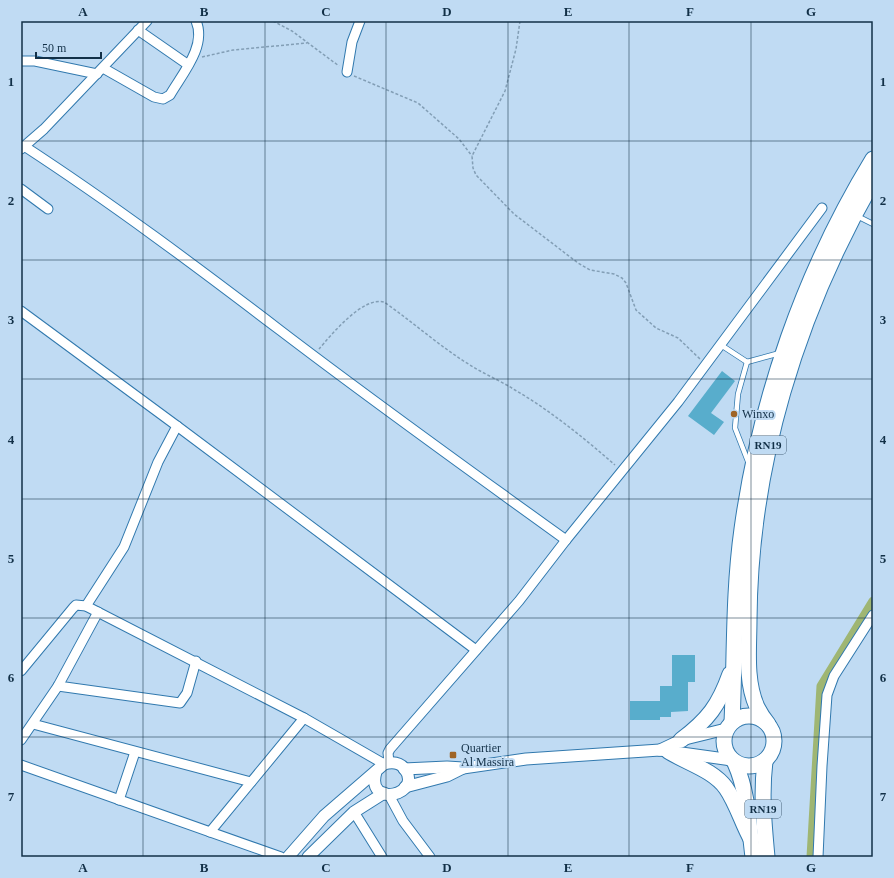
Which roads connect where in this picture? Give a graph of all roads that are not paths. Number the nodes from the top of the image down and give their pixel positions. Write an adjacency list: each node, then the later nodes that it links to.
1 (147, 21): 4 (street)
2 (196, 21): 6 (street)
3 (360, 21): 8 (street)
4 (138, 30): 6 (street); 7 (street)
5 (21, 61): 7 (street)
6 (188, 62): 7 (street)
7 (100, 71): 9 (street)
8 (348, 72)
9 (23, 148): 23 (street)
10 (873, 159): 19 (highway, RN19)
11 (873, 181): 15 (highway, RN19)
12 (21, 189): 14 (street)
13 (822, 208): 18 (street)
14 (48, 209)
15 (854, 215): 16 (lane); 34 (highway, RN19)
16 (873, 224)
17 (21, 311): 21 (street)
18 (721, 345): 20 (lane); 23 (street)
19 (783, 352): 20 (lane); 22 (highway, RN19)
20 (747, 362): 22 (lane)
21 (177, 426): 24 (street); 27 (street)
22 (752, 471): 29 (highway, RN19)
23 (566, 540): 27 (street)
24 (86, 606): 25 (street); 30 (street)
25 (98, 612): 28 (street); 31 (street)
26 (873, 615): 60 (street)
27 (476, 650): 43 (street)
28 (196, 661): 31 (street); 32 (street)
29 (734, 661): 35 (highway, RN19); 37 (highway)
30 (21, 671)
31 (58, 686): 33 (street)
32 (304, 718): 43 (street); 46 (street)
33 (33, 724): 36 (street); 39 (street)
34 (768, 724): 35 (highway); 40 (highway, RN19)
35 (729, 726): 37 (street); 41 (highway, RN19)
36 (21, 740)
37 (681, 740): 38 (street)
38 (664, 750): 41 (street); 44 (street); 52 (highway)
39 (134, 752): 46 (street); 49 (street)
40 (765, 761): 41 (highway); 59 (highway, RN19)
41 (734, 762): 52 (highway, RN19)
42 (21, 765): 49 (street)
43 (383, 766): 45 (street); 48 (street); 54 (street)
44 (463, 768): 45 (street); 47 (street)
45 (404, 769): 47 (street)
46 (251, 782): 51 (street)
47 (405, 787): 48 (street)
48 (386, 794): 50 (street); 57 (street)
49 (120, 800): 51 (street)
50 (354, 812): 55 (street); 56 (street)
51 (210, 832): 53 (street)
52 (751, 839): 58 (highway, RN19)
53 (281, 857)
54 (288, 857)
55 (308, 857)
56 (382, 857)
57 (430, 857)
58 (753, 857)
59 (767, 857)
60 (818, 857)

